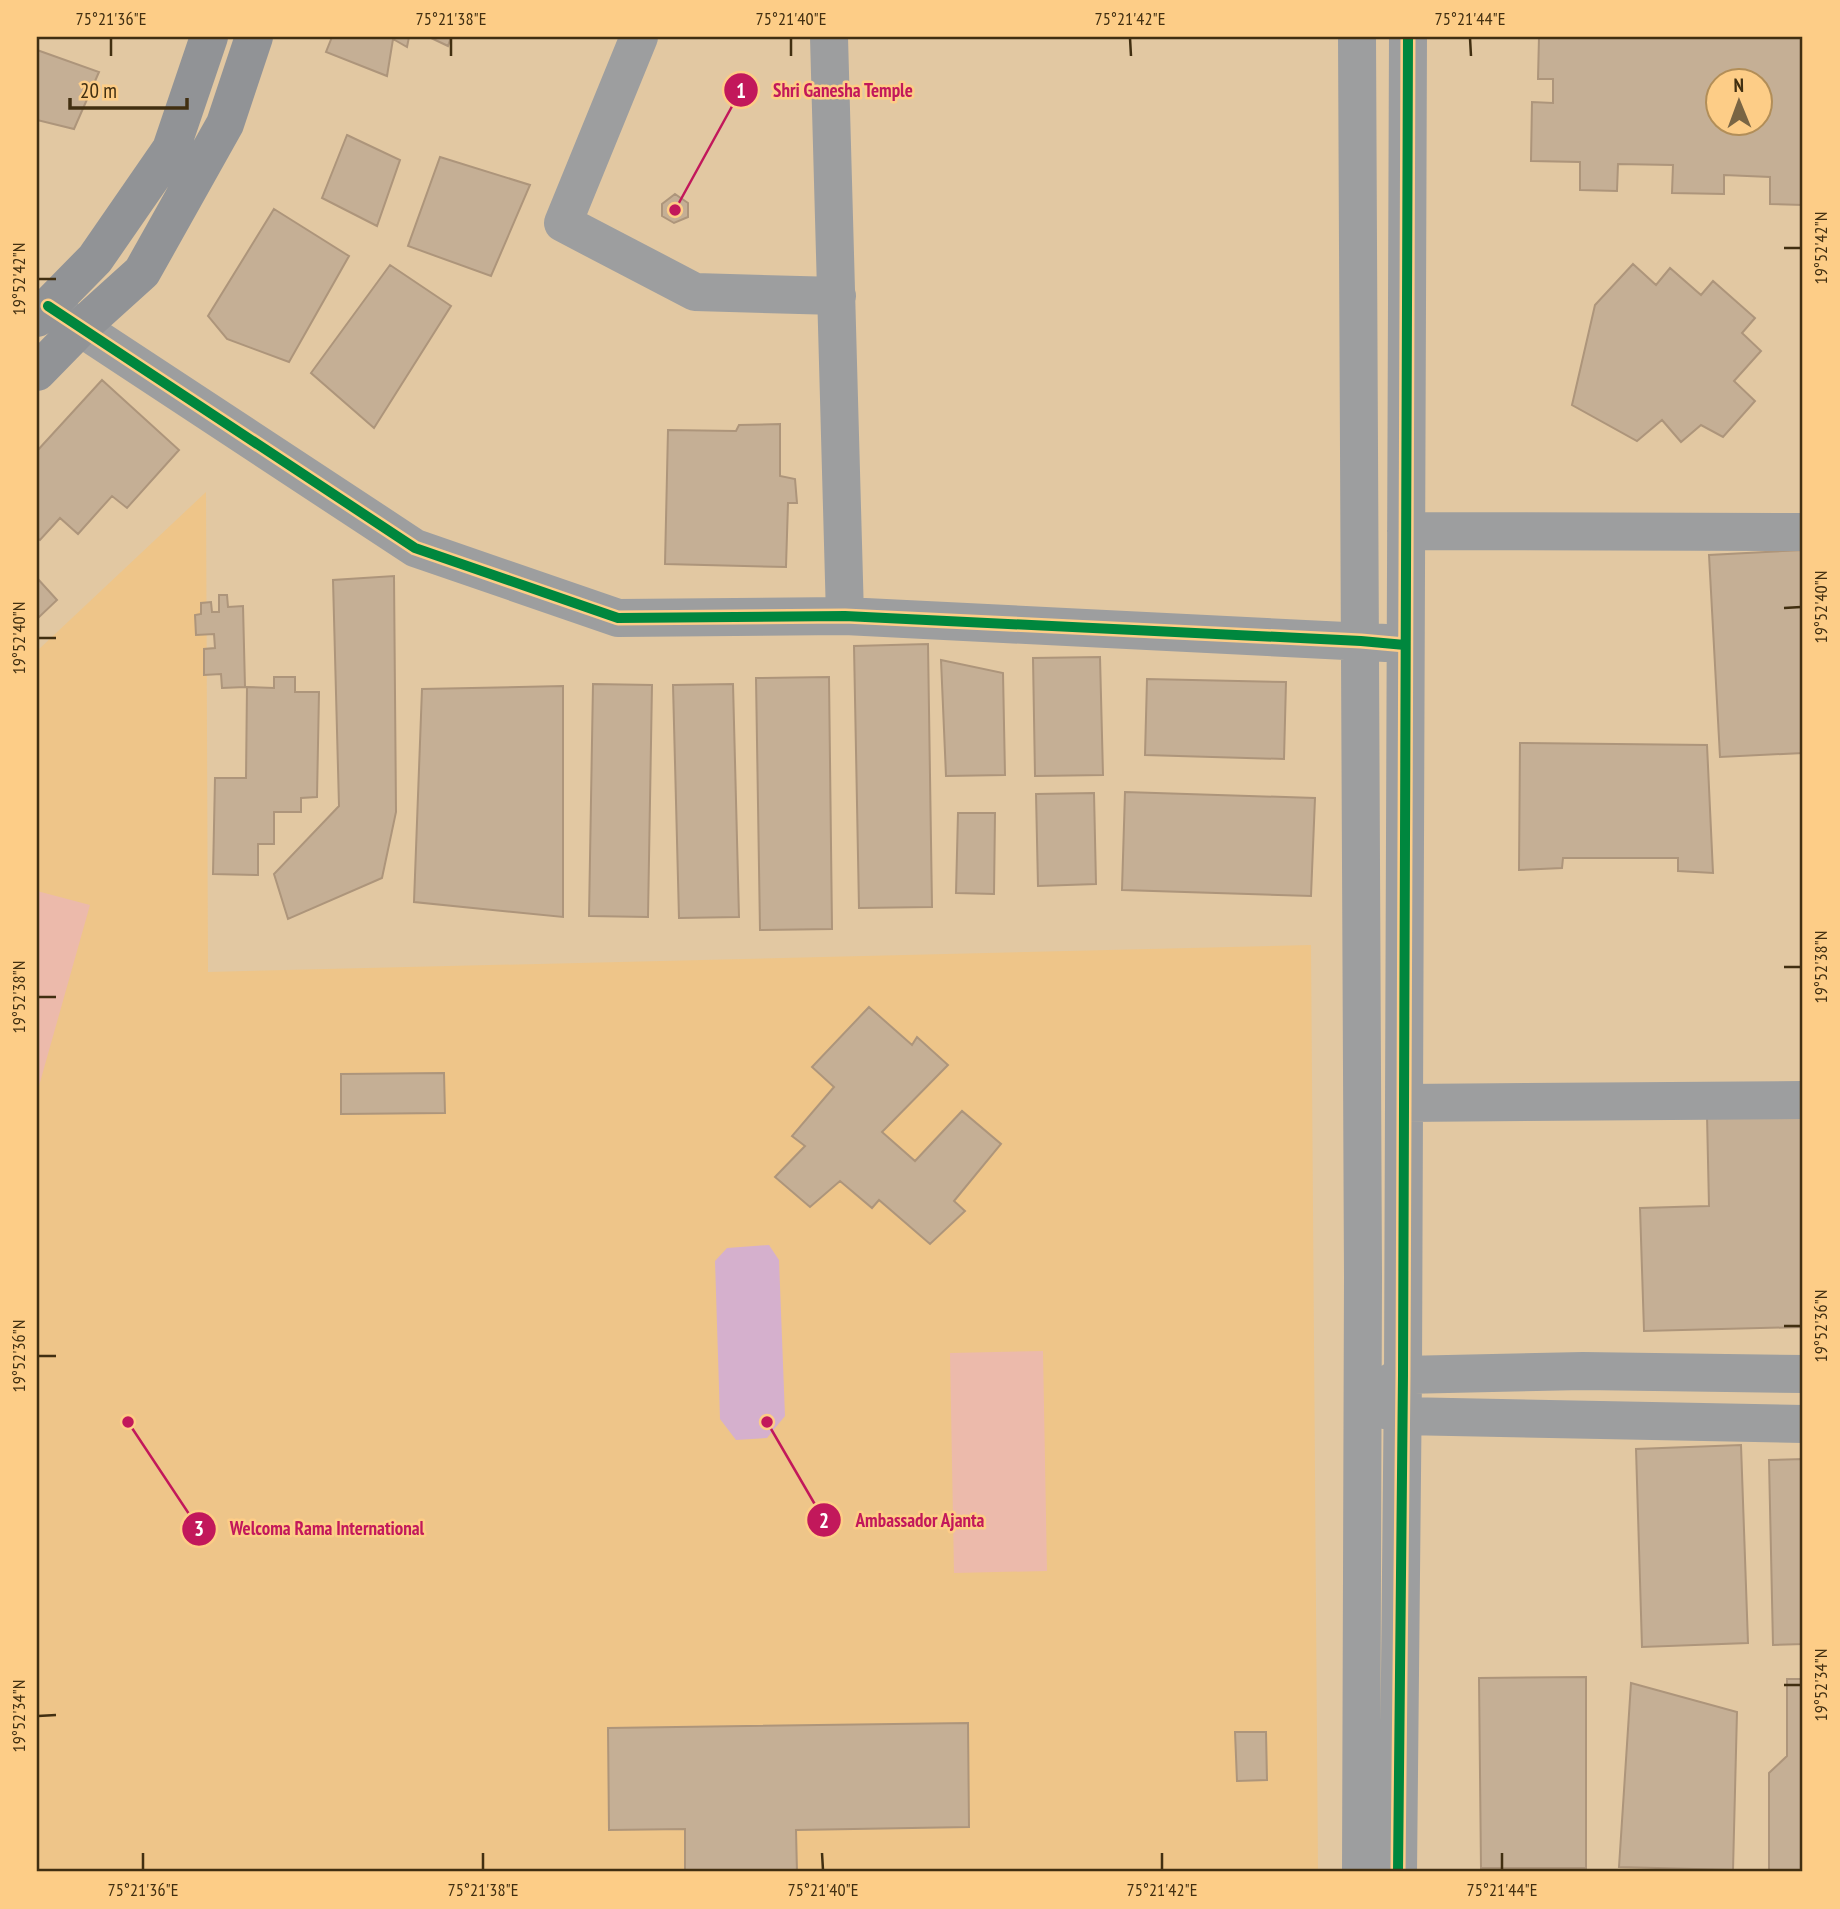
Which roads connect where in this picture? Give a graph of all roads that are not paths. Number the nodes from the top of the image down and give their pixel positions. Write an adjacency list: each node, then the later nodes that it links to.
1 (209, 37): 8 (street)
2 (254, 37): 9 (street)
3 (639, 37): 7 (street)
4 (829, 37): 7 (street)
5 (1357, 37): 14 (street)
6 (1408, 37): 11 (street)
7 (837, 296): 13 (street)
8 (42, 312): 9 (street)
9 (80, 328): 10 (street); 13 (street)
10 (37, 372)
11 (1406, 531): 12 (street); 15 (street)
12 (1803, 532)
13 (845, 616): 14 (street)
14 (1361, 641): 15 (street); 20 (street)
15 (1405, 645): 17 (street)
16 (1803, 1100): 17 (street)
17 (1404, 1103): 19 (street)
18 (1803, 1374): 19 (street)
19 (1403, 1375): 20 (street); 21 (street)
20 (1362, 1400): 21 (street); 23 (street)
21 (1402, 1416): 22 (street); 24 (street)
22 (1803, 1424)
23 (1361, 1872)
24 (1398, 1872)

